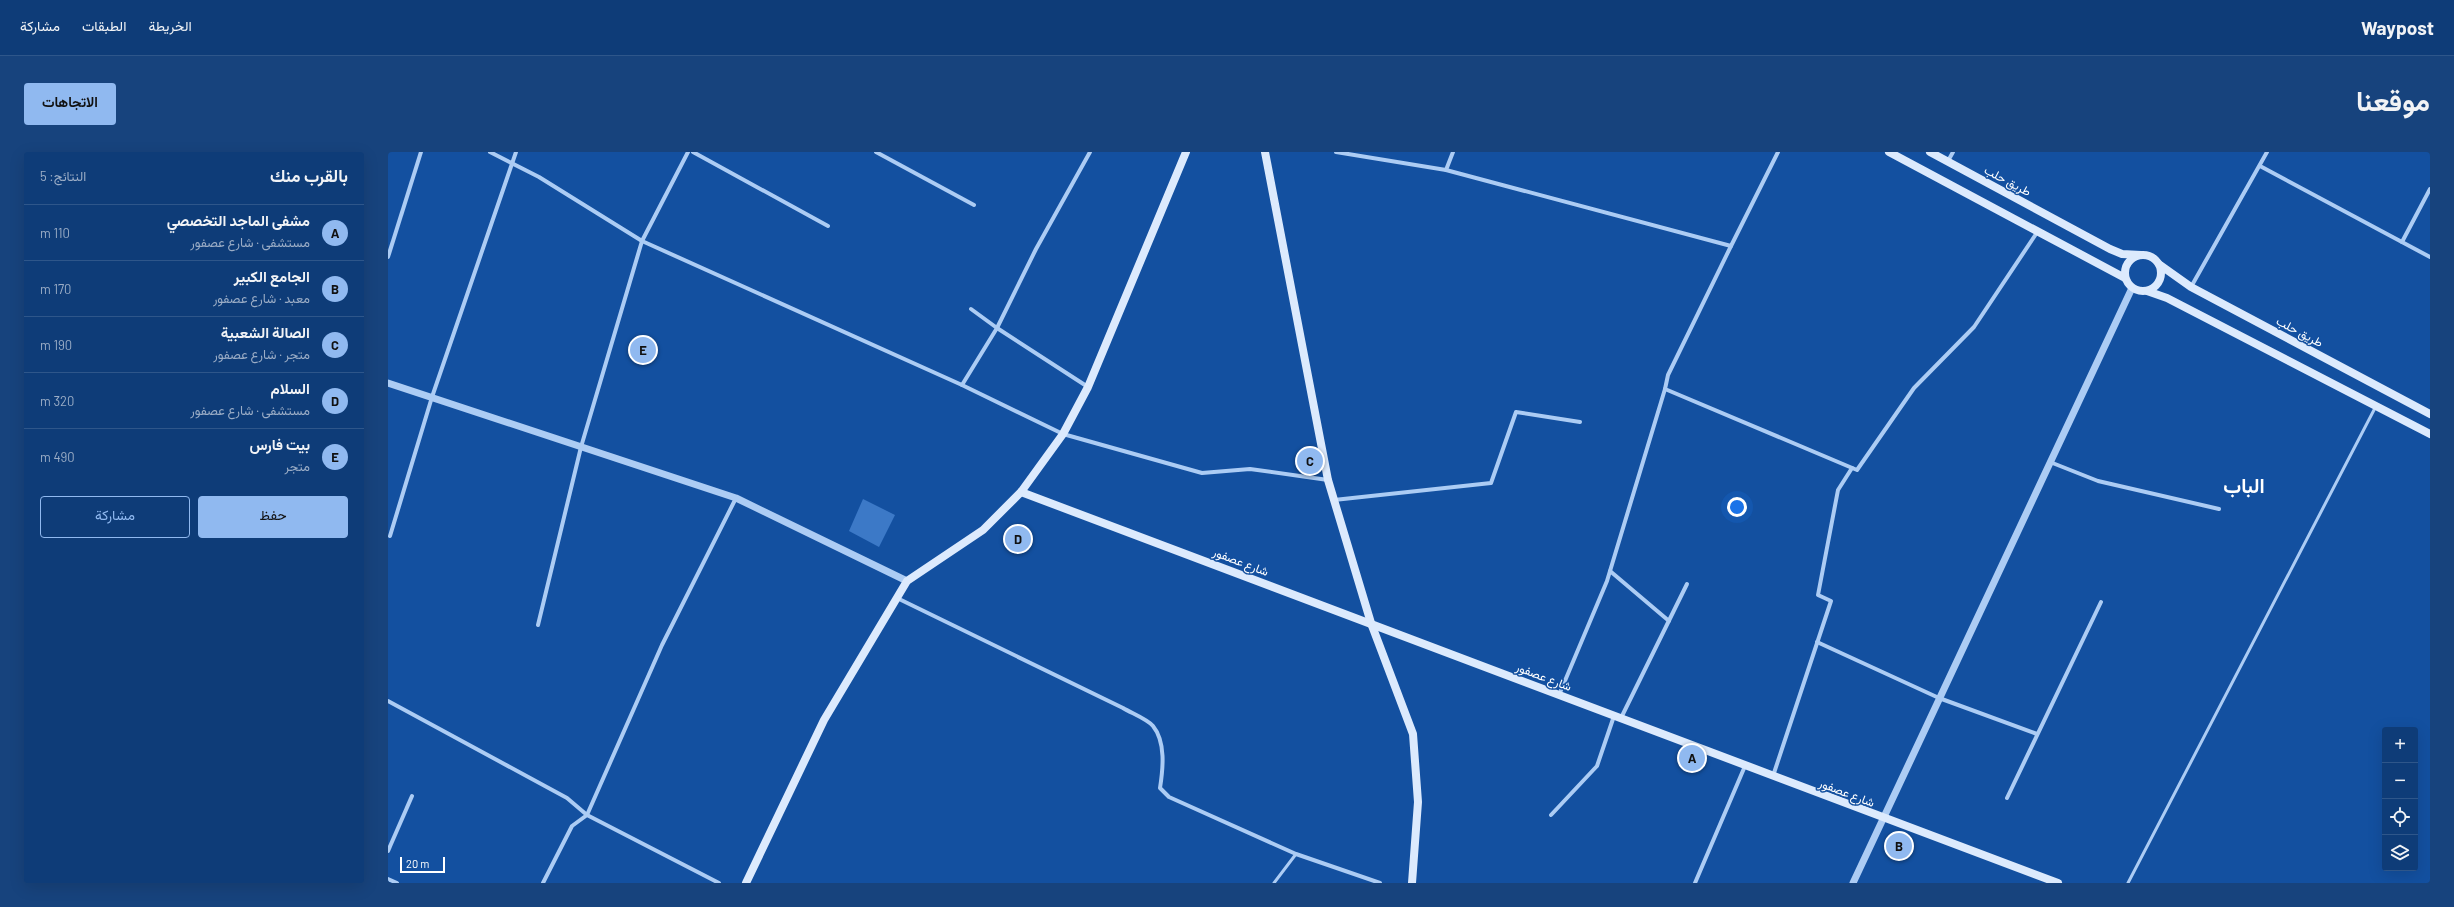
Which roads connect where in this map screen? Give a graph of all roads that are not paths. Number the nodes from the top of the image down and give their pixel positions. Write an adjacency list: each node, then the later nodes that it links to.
1 (421, 152): 29 (street)
2 (490, 152): 18 (street)
3 (516, 152): 18 (street)
4 (688, 152): 25 (street)
5 (693, 152): 23 (street)
6 (876, 152): 22 (street)
7 (1090, 152): 37 (street)
8 (1186, 152): 40 (main road)
9 (1265, 152): 51 (main road)
10 (1336, 152): 20 (street)
11 (1453, 152): 20 (street)
12 (1778, 152): 27 (street)
13 (1889, 152): 24 (main road)
14 (1930, 152): 17 (main road, طريق حلب)
15 (1953, 152): 17 (street)
16 (2267, 152): 19 (street)
17 (1948, 161): 28 (main road, طريق حلب)
18 (511, 163): 25 (street); 42 (street)
19 (2260, 166): 26 (street); 33 (street)
20 (1446, 170): 27 (street)
21 (2430, 189): 26 (street)
22 (974, 205)
23 (828, 226)
24 (2038, 231): 32 (main road); 50 (street)
25 (642, 241): 39 (street); 48 (street)
26 (2402, 242): 30 (street)
27 (1731, 246): 41 (street)
28 (2141, 255): 31 (main road); 32 (main road)
29 (388, 257)
30 (2430, 257)
31 (2160, 265): 33 (main road, طريق حلب); 35 (main road)
32 (2125, 278): 34 (main road)
33 (2191, 287): 44 (main road, طريق حلب)
34 (2132, 288): 35 (main road); 49 (street)
35 (2147, 291): 43 (main road)
36 (971, 309): 37 (street)
37 (997, 328): 39 (street); 40 (street)
38 (388, 383): 42 (street)
39 (962, 385): 46 (street)
40 (1088, 387): 46 (main road)
41 (1665, 389): 50 (street); 57 (street)
42 (432, 397): 48 (street); 56 (street)
43 (2376, 406): 47 (main road); 91 (lane)
44 (2430, 414)
45 (1580, 422): 54 (street)
46 (1063, 434): 51 (street); 52 (main road)
47 (2430, 434)
48 (581, 447): 53 (street); 64 (street)
49 (2050, 462): 55 (street); 67 (street)
50 (1852, 468): 65 (street)
51 (1328, 480): 54 (main road)
52 (1021, 492): 58 (main road); 63 (main road, شارع عصفور)
53 (736, 498): 58 (street); 75 (street)
54 (1334, 500): 63 (main road)
55 (2219, 509)
56 (390, 536)
57 (1610, 571): 62 (street); 66 (street)
58 (907, 580): 60 (main road)
59 (1687, 584): 62 (street)
60 (897, 598): 79 (street); 84 (main road)
61 (2101, 602): 70 (street)
62 (1669, 621): 69 (street)
63 (1371, 623): 66 (main road, شارع عصفور); 87 (main road)
64 (538, 625)
65 (1817, 642): 67 (street); 72 (street)
66 (1559, 695): 69 (main road, شارع عصفور)
67 (1939, 698): 70 (street); 77 (street)
68 (388, 701): 75 (street)
69 (1618, 717): 71 (main road, شارع عصفور); 76 (street)
70 (2037, 734): 74 (street)
71 (1745, 766): 72 (main road, شارع عصفور); 88 (street)
72 (1773, 776): 77 (main road, شارع عصفور)
73 (412, 796): 78 (street)
74 (2007, 798)
75 (588, 815): 82 (street); 83 (street)
76 (1551, 815)
77 (1883, 818): 89 (street); 90 (main road, شارع عصفور)
78 (388, 851)
79 (1296, 854): 85 (lane); 86 (street)
80 (388, 879): 81 (street)
81 (397, 883)
82 (543, 883)
83 (720, 883)
84 (746, 883)
85 (1274, 883)
86 (1380, 883)
87 (1412, 883)
88 (1695, 883)
89 (1853, 883)
90 (2058, 883)
91 (2128, 883)

